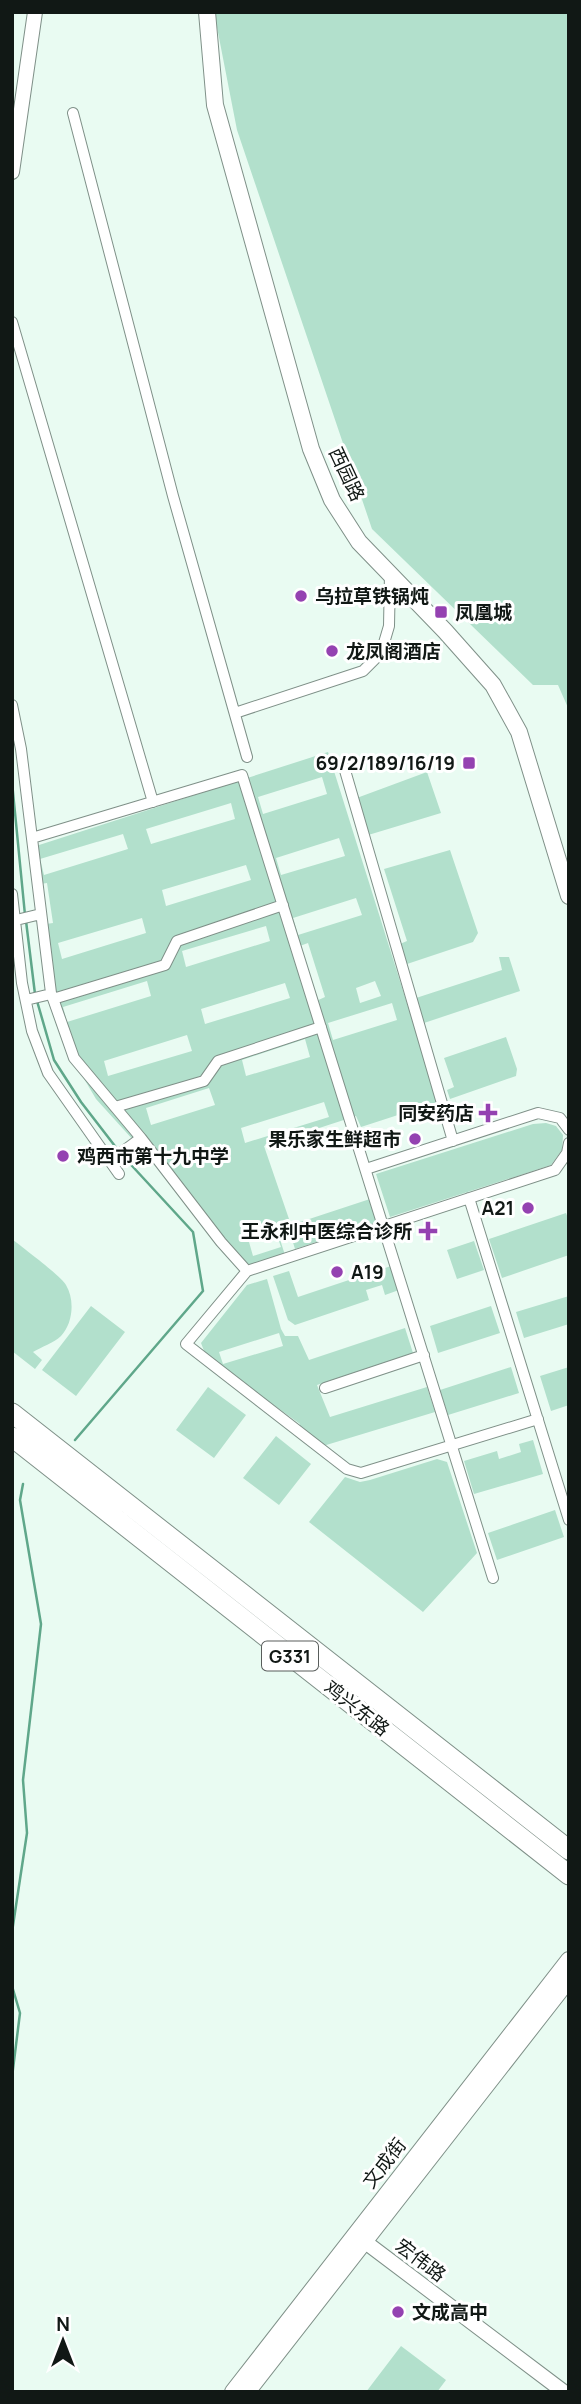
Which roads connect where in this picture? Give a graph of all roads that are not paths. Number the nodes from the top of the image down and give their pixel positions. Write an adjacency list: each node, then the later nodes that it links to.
1 (35, 12): 4 (street)
2 (206, 12): 7 (main road, 西园路)
3 (73, 113): 9 (street)
4 (15, 135): 5 (street)
5 (12, 172)
6 (12, 322): 12 (street)
7 (390, 574): 9 (street); 15 (main road, 西园路)
8 (12, 705): 13 (street)
9 (235, 713): 10 (street)
10 (247, 757)
11 (344, 767): 25 (street)
12 (153, 802): 13 (street); 16 (street)
13 (32, 838): 17 (street)
14 (12, 894): 18 (street)
15 (569, 897)
16 (283, 905): 19 (street); 21 (street)
17 (41, 914): 18 (street); 19 (street)
18 (14, 920): 20 (street)
19 (52, 996): 20 (street); 22 (street)
20 (26, 1000): 27 (street)
21 (321, 1027): 22 (street); 28 (street)
22 (115, 1107): 24 (street)
23 (569, 1130): 25 (street)
24 (141, 1138): 27 (street); 32 (street)
25 (453, 1141): 28 (street)
26 (569, 1143): 30 (street)
27 (110, 1161): 29 (street)
28 (366, 1169): 31 (street)
29 (119, 1174)
30 (469, 1198): 31 (street); 36 (street)
31 (384, 1226): 32 (street); 33 (street)
32 (247, 1271): 38 (street)
33 (424, 1355): 34 (street); 38 (street)
34 (326, 1388)
35 (12, 1413): 41 (highway, 鸡兴东路 / G331)
36 (538, 1419): 38 (street); 39 (street)
37 (12, 1437): 42 (highway, 鸡兴东路 / G331)
38 (452, 1446): 40 (street)
39 (569, 1520)
40 (493, 1578)
41 (569, 1850)
42 (569, 1875)
43 (569, 1960): 45 (main road, 文成街)
44 (569, 1979): 45 (main road, 文成街)
45 (360, 2238): 46 (main road, 文成街); 47 (main road, 文成街); 48 (street, 宏伟路)
46 (233, 2392)
47 (247, 2392)
48 (564, 2392)

